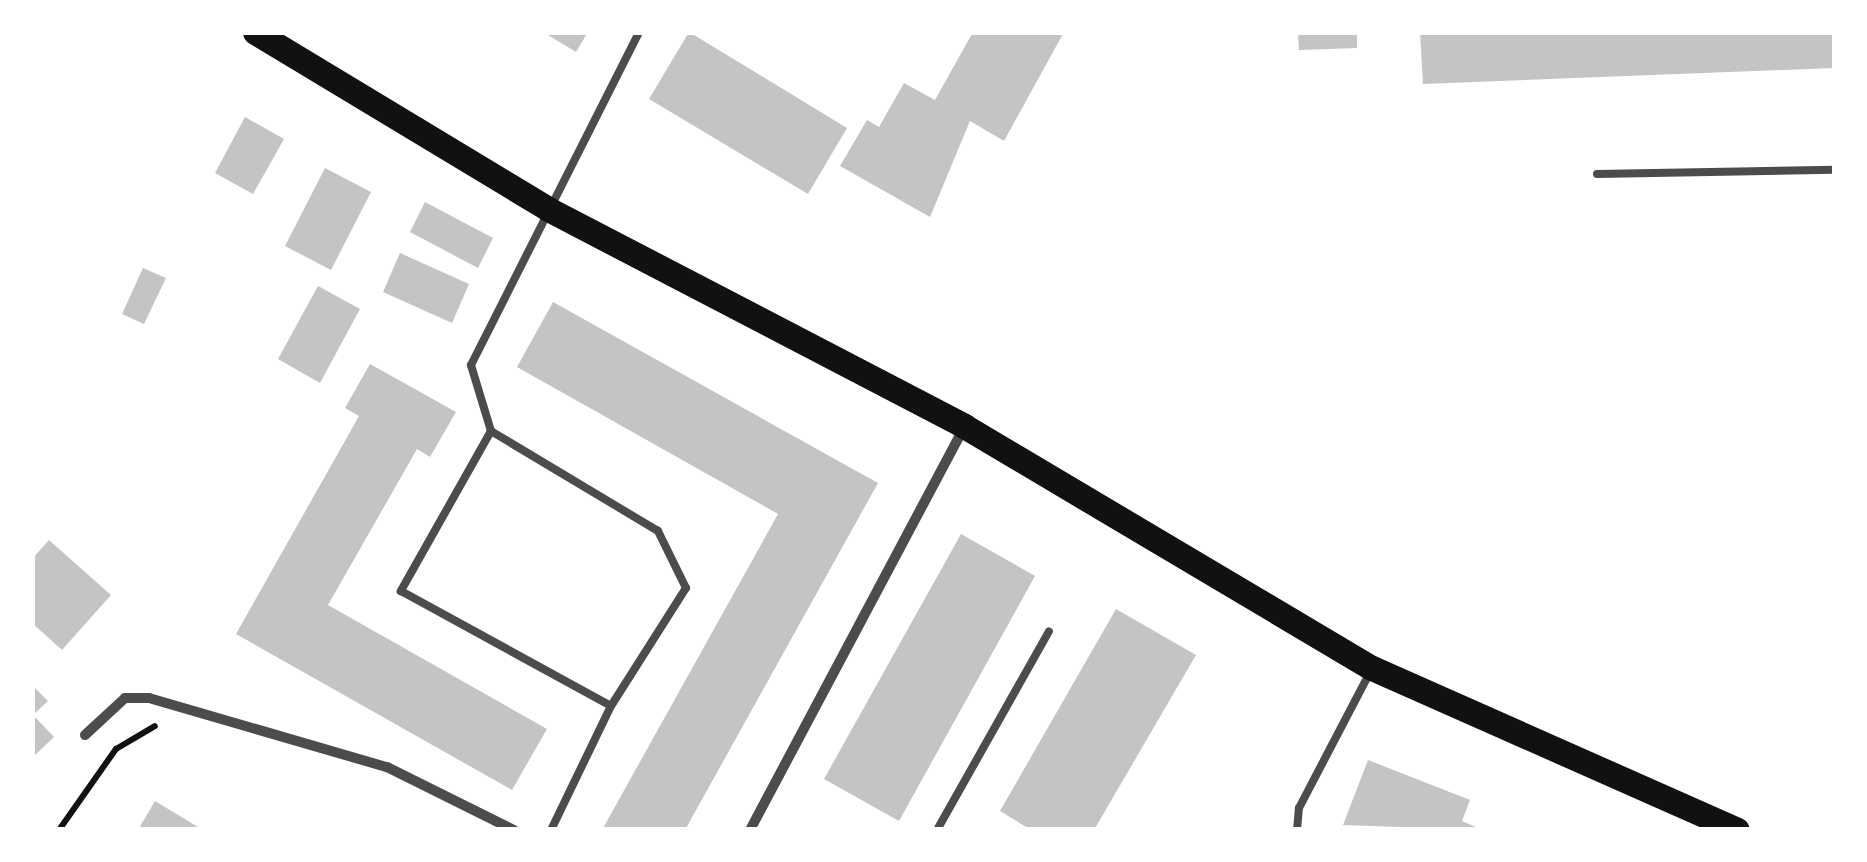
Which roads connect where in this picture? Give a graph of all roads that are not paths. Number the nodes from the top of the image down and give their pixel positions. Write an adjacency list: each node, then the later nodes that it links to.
1 (255, 32): 5 (main road)
2 (639, 32): 5 (lane)
3 (1834, 170): 4 (lane)
4 (1597, 174)
5 (548, 209): 6 (main road); 7 (lane)
6 (964, 426): 9 (main road); 14 (street)
7 (491, 431): 10 (lane); 10 (lane)
8 (1049, 630): 15 (lane)
9 (1372, 668): 16 (lane); 17 (main road)
10 (611, 706): 13 (lane)
11 (86, 735): 12 (street)
12 (514, 830)
13 (551, 830)
14 (750, 830)
15 (938, 830)
16 (1297, 830)
17 (1737, 830)

